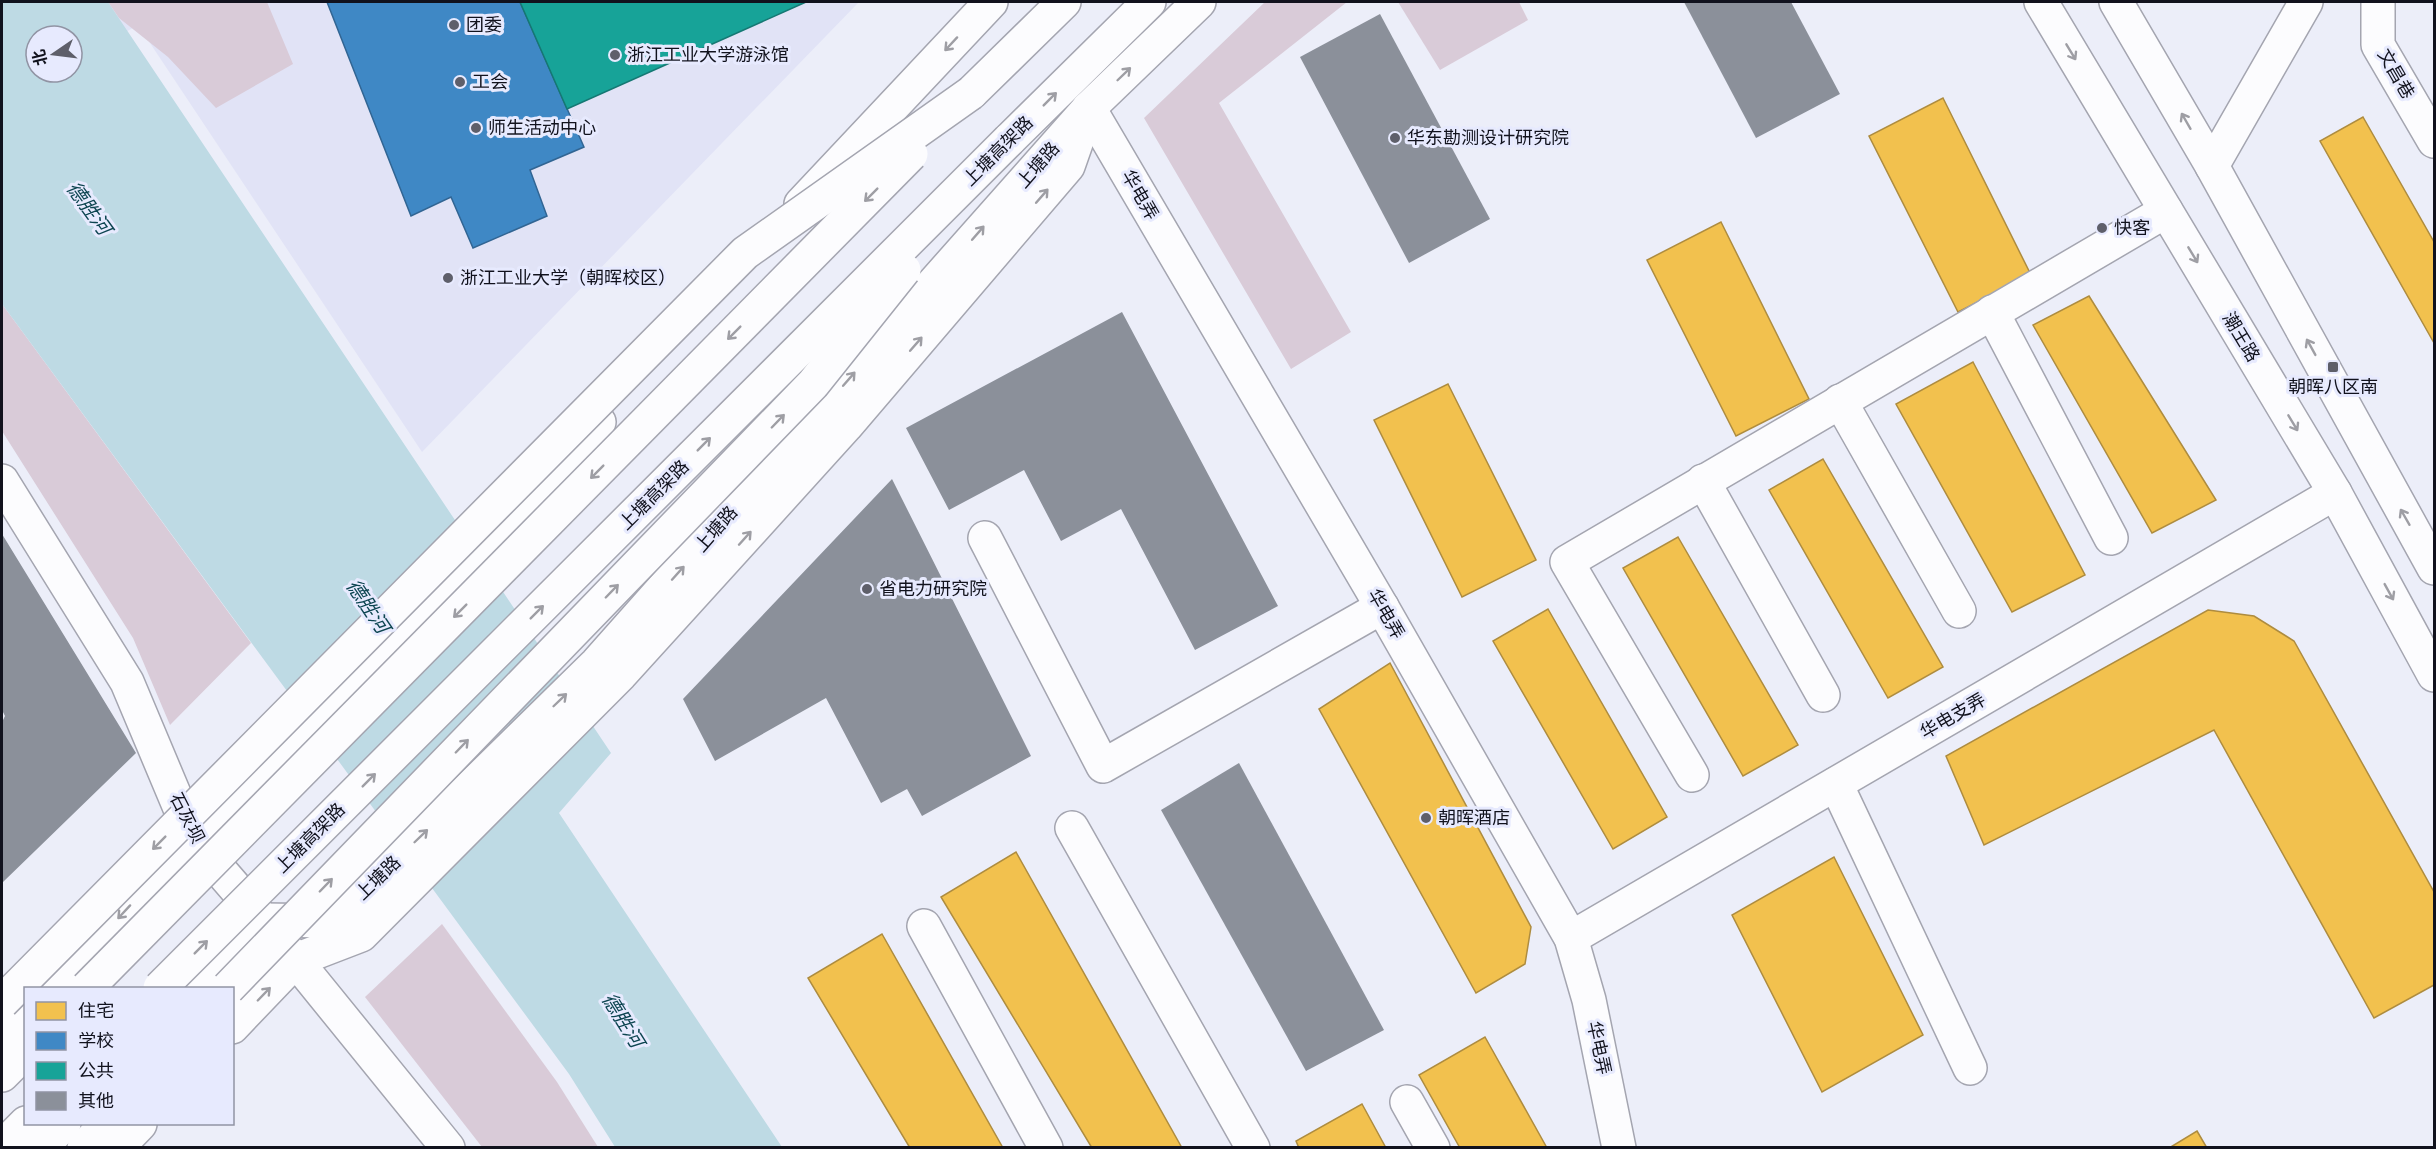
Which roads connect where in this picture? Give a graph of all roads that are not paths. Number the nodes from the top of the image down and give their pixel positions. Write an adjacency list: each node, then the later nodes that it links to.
1 (1064, 2): 9 (main road)
2 (1149, 2): 11 (main road, 上塘高架路, one-way to 2)
3 (1199, 2): 10 (main road, 上塘路, one-way to 3)
4 (2041, 2): 14 (main road, 潮王路, one-way to 14)
5 (2116, 2): 13 (main road, one-way to 5)
6 (2306, 2): 13 (main road)
7 (2378, 2): 12 (main road, 文昌巷)
8 (983, 5): 30 (main road, one-way to 30)
9 (972, 93): 37 (main road, one-way to 37, bridge); 41 (main road, one-way to 41, bridge)
10 (1089, 108): 23 (main road, 华电弄); 33 (main road, 上塘路, one-way to 10)
11 (1009, 140): 38 (main road, 上塘高架路, one-way to 11, bridge); 40 (main road, one-way to 11, bridge)
12 (2434, 141)
13 (2212, 166): 22 (main road, one-way to 13)
14 (2166, 211): 15 (main road); 19 (main road, 潮王路, one-way to 19)
15 (1992, 312): 16 (main road); 21 (main road)
16 (1840, 401): 18 (main road); 24 (main road)
17 (2, 481): 30 (main road, 石灰坝)
18 (1703, 481): 26 (main road); 27 (main road)
19 (2335, 493): 25 (main road, 潮王路, one-way to 25); 28 (main road, 华电支弄)
20 (985, 538): 23 (main road)
21 (2111, 538)
22 (2434, 568)
23 (1382, 607): 34 (main road, 华电弄)
24 (1959, 611)
25 (2434, 675)
26 (1823, 695)
27 (1692, 775)
28 (1836, 784): 34 (main road, 华电支弄); 46 (main road)
29 (1072, 828): 53 (main road)
30 (193, 839): 31 (main road, 石灰坝); 36 (main road, one-way to 36)
31 (263, 920): 33 (main road); 35 (main road, 石灰坝); 39 (main road)
32 (924, 926): 59 (main road)
33 (347, 928): 35 (main road)
34 (1571, 938): 61 (main road, 华电弄)
35 (296, 960): 43 (main road, one-way to 35); 58 (main road, 石灰坝)
36 (53, 987)
37 (88, 987)
38 (161, 987)
39 (197, 987)
40 (229, 987)
41 (2, 1002)
42 (24, 1019): 44 (main road)
43 (234, 1025)
44 (2, 1042)
45 (24, 1053): 47 (main road)
46 (1970, 1068)
47 (2, 1075)
48 (1407, 1102): 60 (main road)
49 (24, 1125): 54 (main road)
50 (63, 1125): 55 (main road)
51 (105, 1125): 56 (main road)
52 (139, 1125): 57 (main road)
53 (1249, 1146)
54 (2, 1147)
55 (41, 1148)
56 (84, 1148)
57 (117, 1148)
58 (448, 1148)
59 (1046, 1148)
60 (1433, 1148)
61 (1619, 1148)

